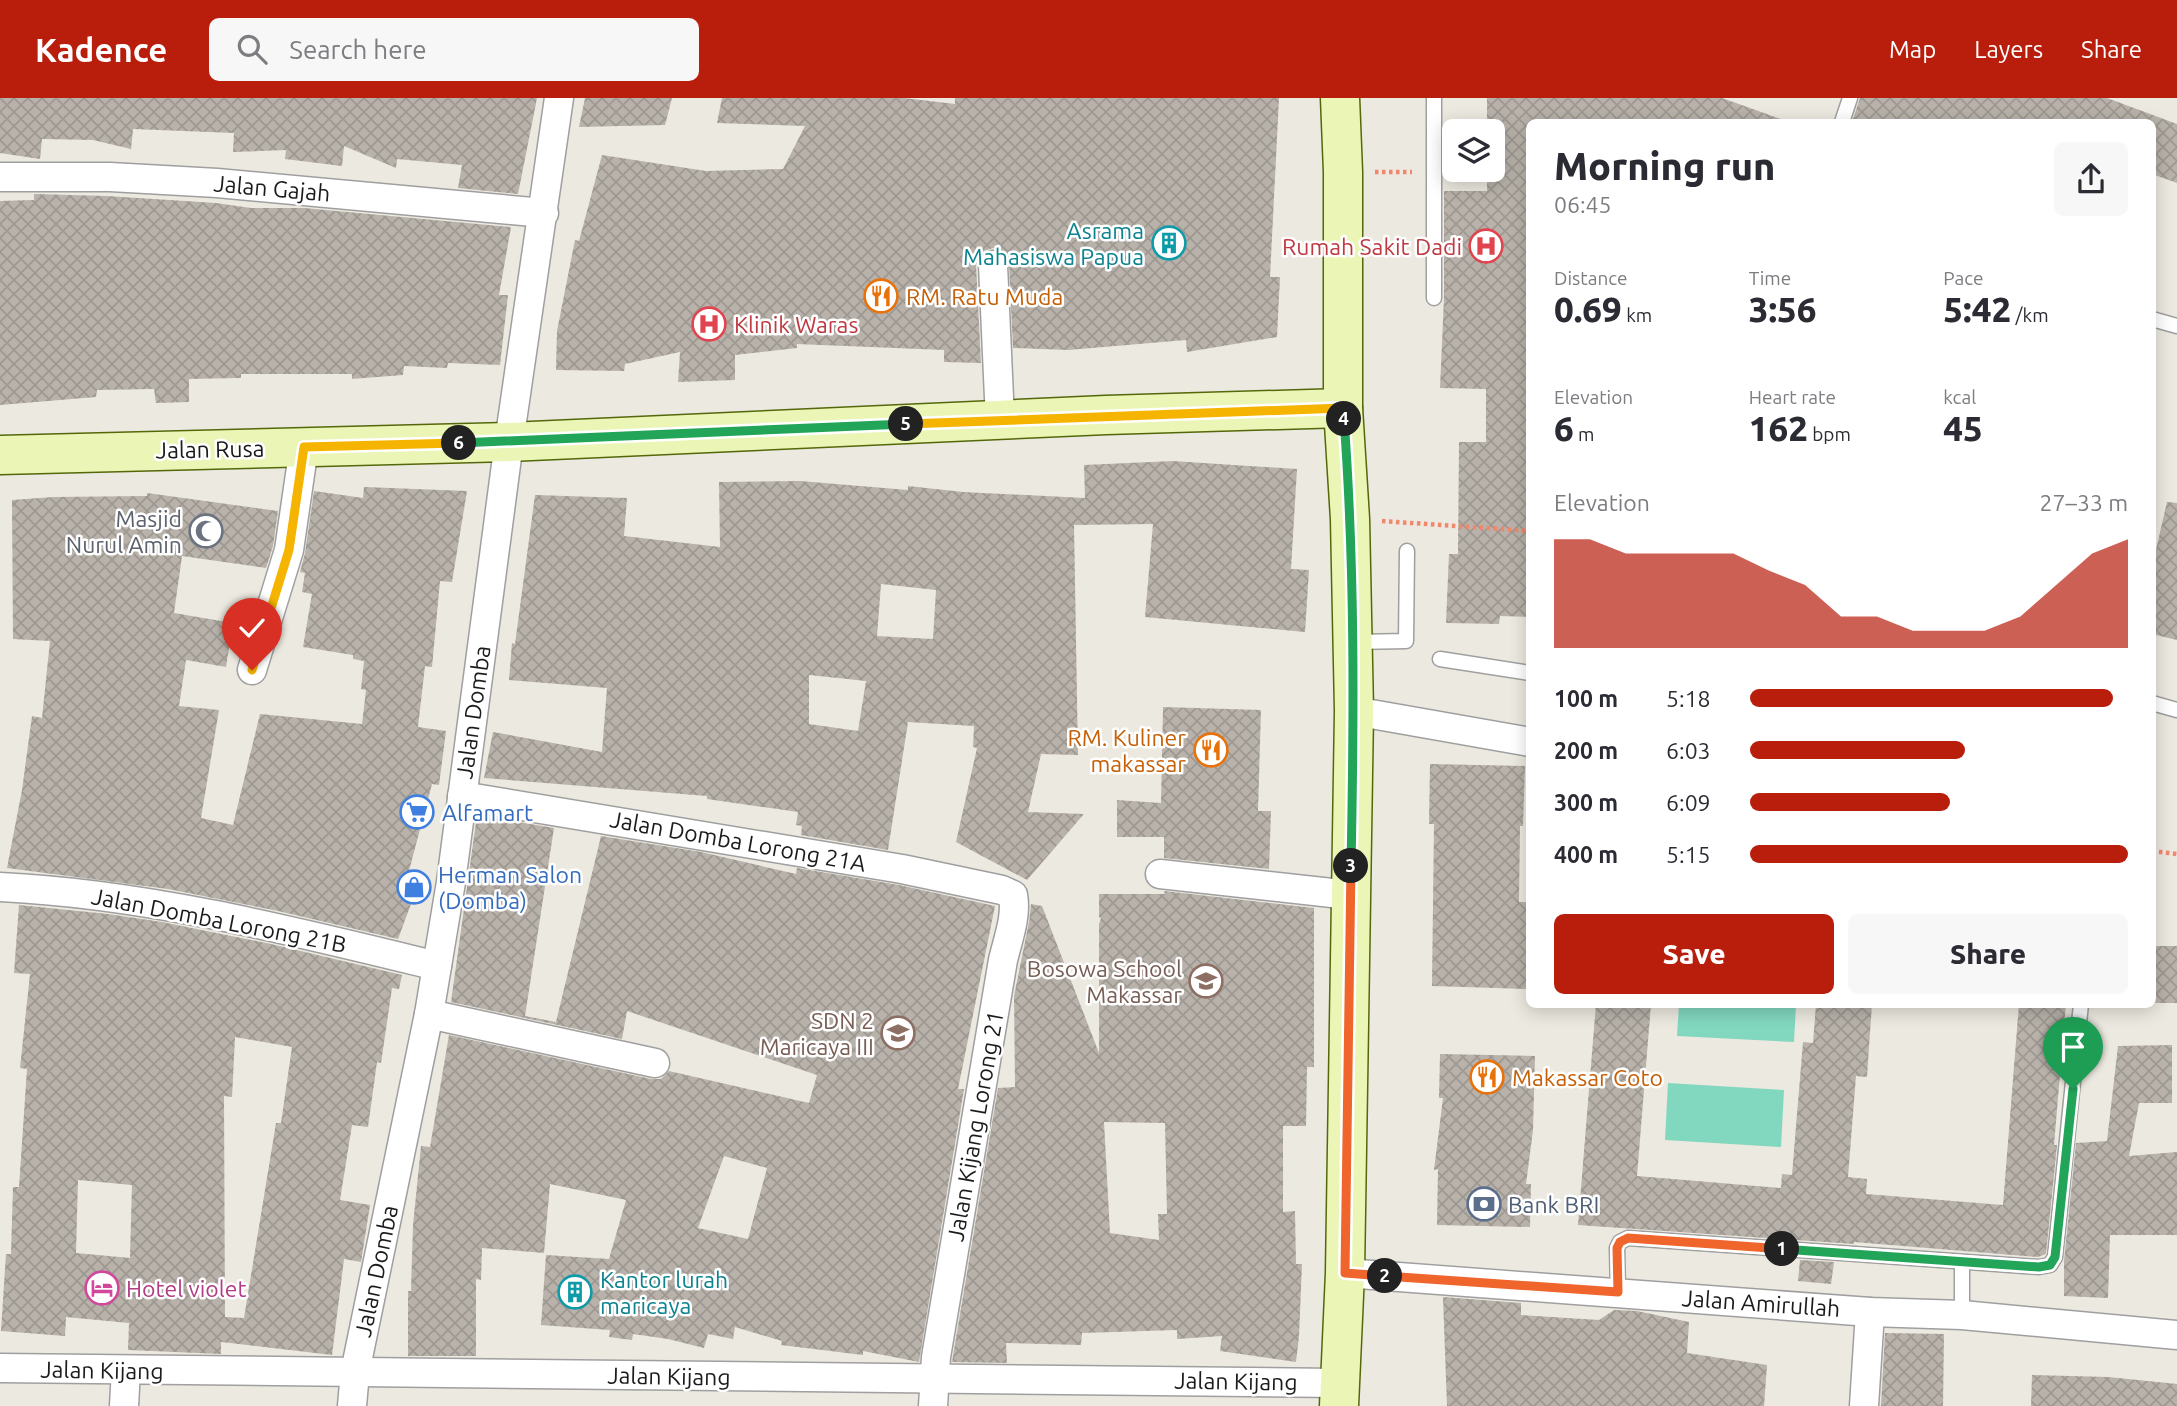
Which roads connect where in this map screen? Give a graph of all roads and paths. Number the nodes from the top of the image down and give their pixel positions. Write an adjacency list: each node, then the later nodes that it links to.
1 (559, 98): 9 (street, Jalan Domba)
2 (1340, 98): 14 (main road)
3 (1434, 98): 7 (lane)
4 (1850, 98): 5 (lane)
5 (1843, 119)
6 (1381, 172): 7 (path)
7 (1433, 172): 11 (lane)
8 (0, 177): 9 (street, Jalan Gajah)
9 (544, 213): 16 (street, Jalan Domba)
10 (993, 265): 15 (street)
11 (1434, 298)
12 (2156, 320): 13 (lane)
13 (2177, 326)
14 (1343, 408): 15 (main road, Jalan Rusa); 19 (main road)
15 (1000, 420): 16 (main road, Jalan Rusa)
16 (509, 442): 17 (main road, Jalan Rusa); 30 (street, Jalan Domba)
17 (304, 447): 18 (main road, Jalan Rusa); 24 (street)
18 (0, 455)
19 (1350, 519): 20 (path); 22 (main road)
20 (1526, 531)
21 (1407, 551): 22 (lane)
22 (1352, 642): 28 (main road)
23 (1440, 659): 25 (lane)
24 (252, 670)
25 (1526, 672)
26 (2156, 705): 27 (lane)
27 (2177, 710)
28 (1354, 711): 29 (street); 36 (main road)
29 (1526, 741)
30 (462, 796): 35 (street, Jalan Domba Lorong 21A); 37 (street, Jalan Domba)
31 (2156, 851): 32 (path)
32 (2177, 853)
33 (1160, 873): 36 (street)
34 (0, 887): 37 (street, Jalan Domba Lorong 21B)
35 (1013, 895): 50 (street, Jalan Kijang Lorong 21)
36 (1350, 895): 42 (main road)
37 (437, 966): 39 (street, Jalan Domba)
38 (2081, 1008): 41 (lane)
39 (429, 1014): 40 (street); 49 (street, Jalan Domba)
40 (655, 1063)
41 (1962, 1262): 43 (lane); 45 (lane)
42 (1345, 1273): 43 (street, Jalan Amirullah); 51 (main road)
43 (1618, 1292): 44 (street, Jalan Amirullah)
44 (1870, 1312): 45 (street, Jalan Amirullah); 54 (street)
45 (1962, 1315): 46 (street, Jalan Amirullah)
46 (2177, 1335)
47 (0, 1368): 48 (street, Jalan Kijang)
48 (126, 1370): 49 (street, Jalan Kijang); 52 (street)
49 (355, 1372): 50 (street, Jalan Kijang); 53 (street, Jalan Domba)
50 (934, 1381): 51 (street, Jalan Kijang)
51 (1339, 1395)
52 (124, 1406)
53 (352, 1406)
54 (1864, 1406)

